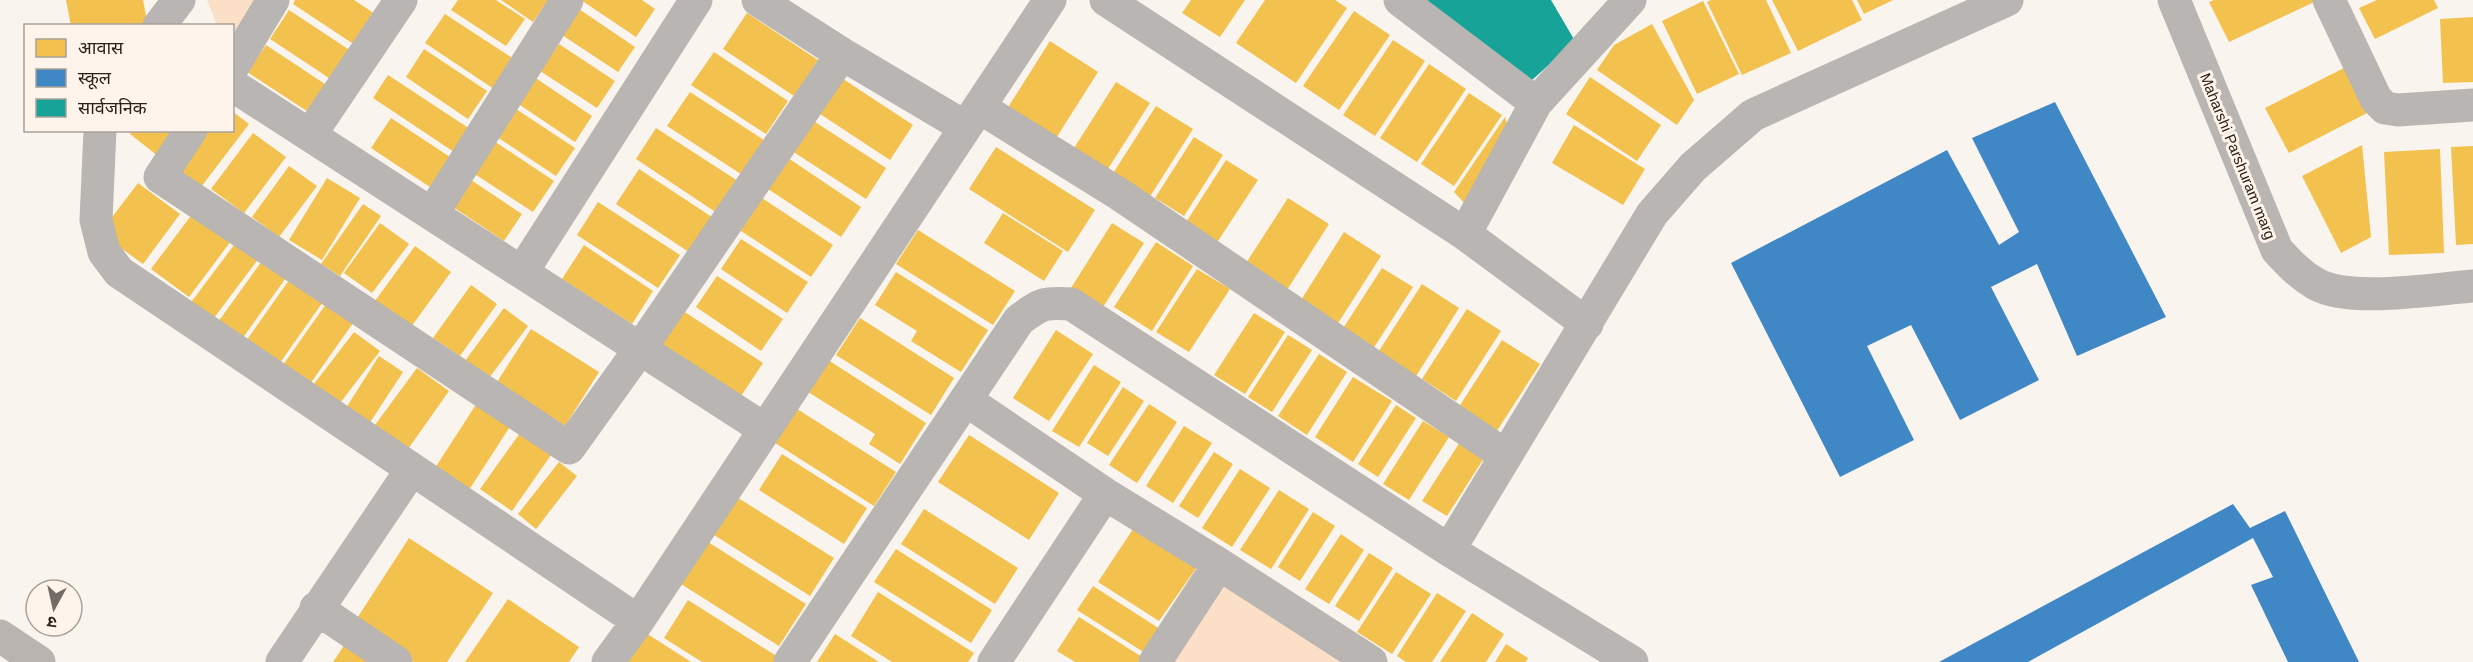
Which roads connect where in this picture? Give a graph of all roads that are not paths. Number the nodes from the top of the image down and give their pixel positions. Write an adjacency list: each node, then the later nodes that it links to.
1 (180, 0): 14 (street); 15 (street)
2 (273, 0): 17 (street)
3 (401, 0): 24 (street)
4 (567, 0): 25 (street)
5 (696, 0): 27 (street)
6 (758, 0): 16 (street)
7 (1050, 0): 21 (street)
8 (1106, 0): 26 (street)
9 (1400, 0): 19 (street)
10 (1630, 0): 19 (street)
11 (2007, 0): 29 (street)
12 (2174, 0): 28 (street, Maharshi Parshuram marg)
13 (2329, 0): 20 (street)
14 (161, 24)
15 (187, 24)
16 (842, 54): 21 (street); 30 (street)
17 (234, 65)
18 (234, 86): 24 (street)
19 (1536, 103): 26 (street)
20 (2473, 105)
21 (972, 117): 32 (street); 33 (street)
22 (100, 132): 34 (street)
23 (190, 132): 30 (street)
24 (310, 135): 25 (street)
25 (432, 214): 27 (street)
26 (1465, 234): 29 (street)
27 (522, 272): 30 (street)
28 (2473, 286)
29 (1587, 324): 33 (street)
30 (640, 349): 32 (street)
31 (966, 400): 35 (street); 36 (street); 45 (street)
32 (764, 429): 39 (street)
33 (1506, 456): 36 (street)
34 (412, 469): 38 (street); 39 (street)
35 (1105, 494): 37 (street); 46 (street)
36 (1449, 550): 49 (street)
37 (1219, 564): 47 (street); 48 (street)
38 (316, 609): 42 (street); 43 (street)
39 (638, 621): 44 (street)
40 (0, 636): 41 (main road)
41 (39, 662)
42 (282, 662)
43 (396, 662)
44 (609, 662)
45 (790, 662)
46 (994, 662)
47 (1155, 662)
48 (1371, 662)
49 (1632, 662)

